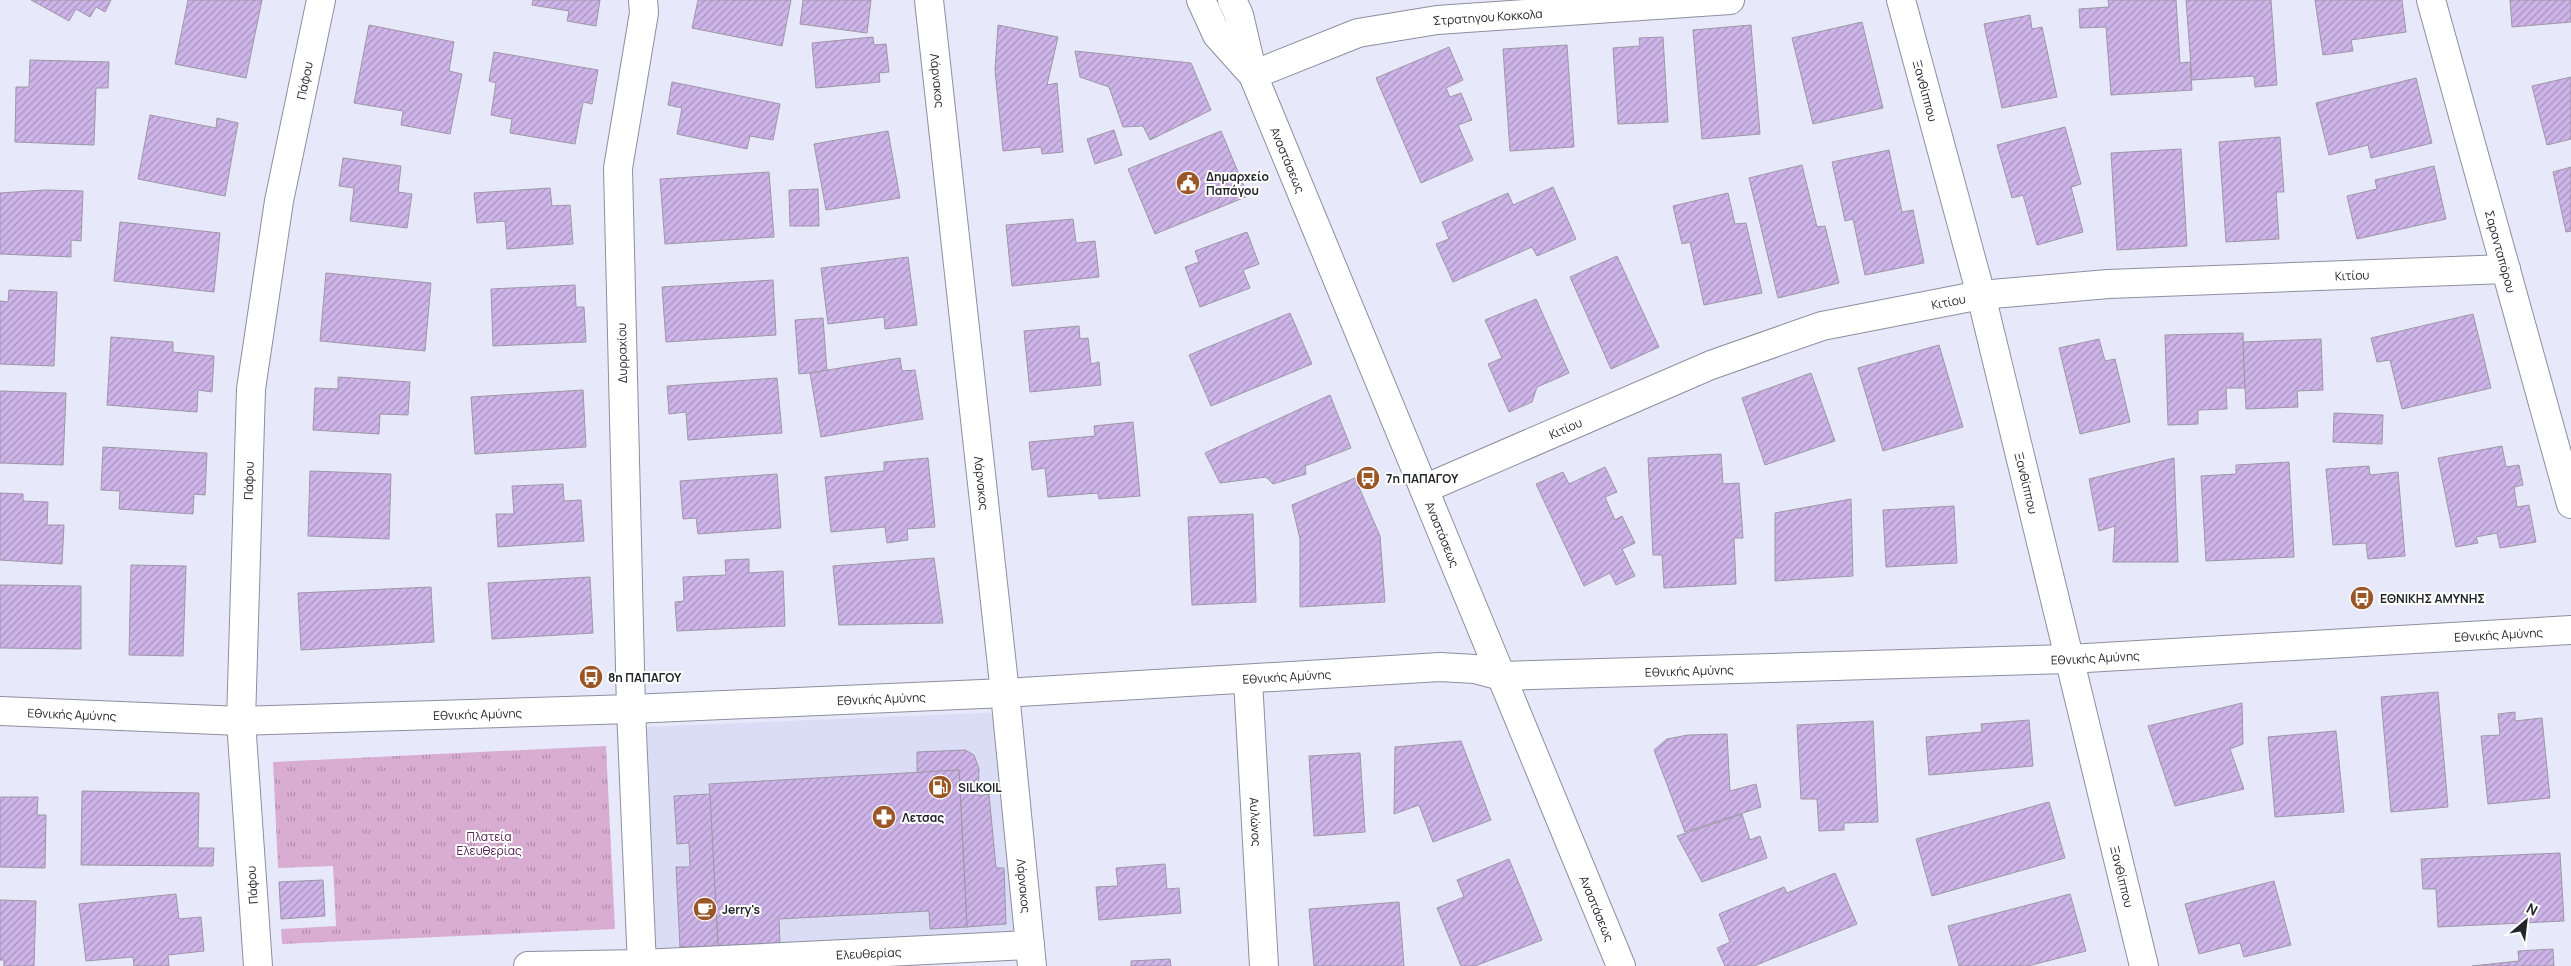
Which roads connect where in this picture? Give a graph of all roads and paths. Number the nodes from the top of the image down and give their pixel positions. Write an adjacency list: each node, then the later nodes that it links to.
1 (321, 0): 21 (street, Πάφου)
2 (643, 0): 19 (street, Δυρραχίου)
3 (929, 0): 18 (street, Λάρνακος)
4 (1201, 0): 9 (street, Αναστάσεως)
5 (1232, 0): 9 (street, Αναστάσεως)
6 (1730, 0): 9 (street, Στρατηγου Κοκκολα)
7 (1902, 0): 11 (street, Ξανθίππου)
8 (2431, 0): 10 (street, Σαρανταπόρου)
9 (1253, 75): 12 (street, Αναστάσεως)
10 (2506, 269): 11 (street, Κιτίου); 13 (street, Σαρανταπόρου)
11 (1981, 295): 12 (street, Κιτίου); 15 (street, Ξανθίππου)
12 (1424, 489): 16 (street, Αναστάσεως)
13 (2571, 504)
14 (2571, 630): 15 (street, Εθνικής Αμύνης)
15 (2069, 659): 16 (street, Εθνικής Αμύνης); 28 (street, Ξανθίππου)
16 (1501, 676): 17 (street, Εθνικής Αμύνης); 27 (street, Αναστάσεως)
17 (1248, 680): 18 (street, Εθνικής Αμύνης); 26 (street, Αυλώνος)
18 (1005, 693): 19 (street, Εθνικής Αμύνης); 22 (street, Λάρνακος)
19 (631, 709): 21 (street, Εθνικής Αμύνης); 23 (street, Δυρραχίου)
20 (0, 711): 21 (street, Εθνικής Αμύνης)
21 (241, 721): 24 (street, Πάφου)
22 (1031, 955): 23 (street, Ελευθερίας)
23 (642, 965): 25 (street, Ελευθερίας)
24 (258, 966)
25 (528, 966)
26 (1264, 966)
27 (1621, 966)
28 (2144, 966)

